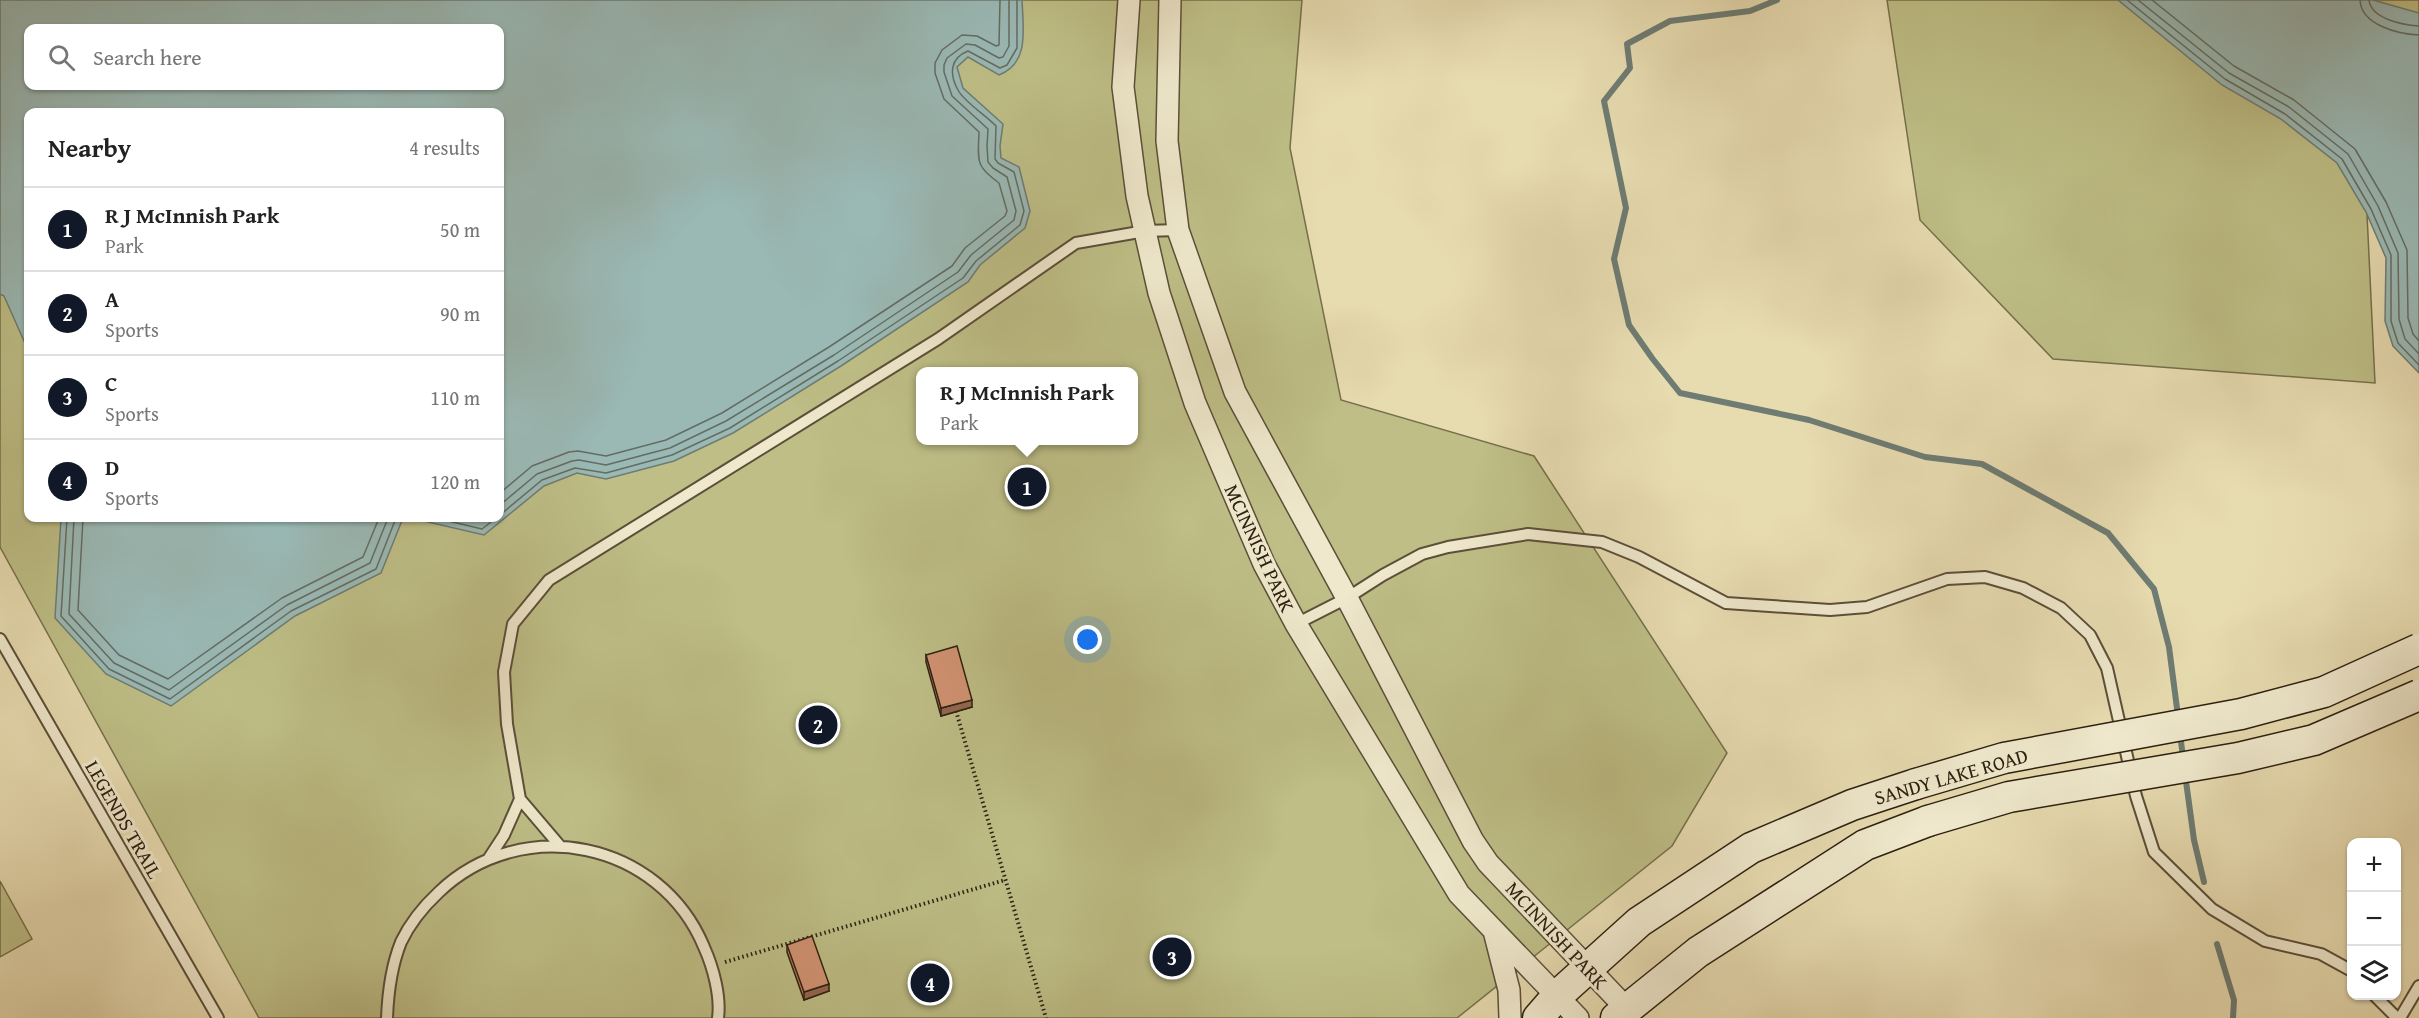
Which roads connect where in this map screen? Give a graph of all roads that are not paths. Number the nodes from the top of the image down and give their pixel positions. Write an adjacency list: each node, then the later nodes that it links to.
1 (1129, 0): 4 (street, MCINNISH PARK)
2 (1170, 0): 3 (street, MCINNISH PARK)
3 (1178, 230): 4 (lane); 5 (street, MCINNISH PARK)
4 (1145, 231): 6 (street, MCINNISH PARK); 10 (lane)
5 (1347, 598): 6 (lane); 14 (street, MCINNISH PARK); 15 (lane)
6 (1296, 624): 13 (street, MCINNISH PARK)
7 (0, 639): 20 (lane, LEGENDS TRAIL)
8 (2419, 649): 14 (main road, SANDY LAKE ROAD, bridge)
9 (2419, 695): 19 (main road, SANDY LAKE ROAD, bridge)
10 (520, 799): 11 (lane); 12 (lane)
11 (560, 846): 12 (lane); 22 (lane)
12 (489, 858): 21 (lane)
13 (1494, 931): 18 (street, MCINNISH PARK); 23 (street)
14 (1588, 968): 18 (main road, SANDY LAKE ROAD); 19 (street, MCINNISH PARK)
15 (2347, 968)
16 (2419, 986): 25 (lane)
17 (2379, 1000): 25 (lane)
18 (1547, 1007): 24 (street, MCINNISH PARK)
19 (1626, 1015)
20 (218, 1018)
21 (387, 1018)
22 (718, 1018)
23 (1510, 1018)
24 (1578, 1018)
25 (2398, 1018)

